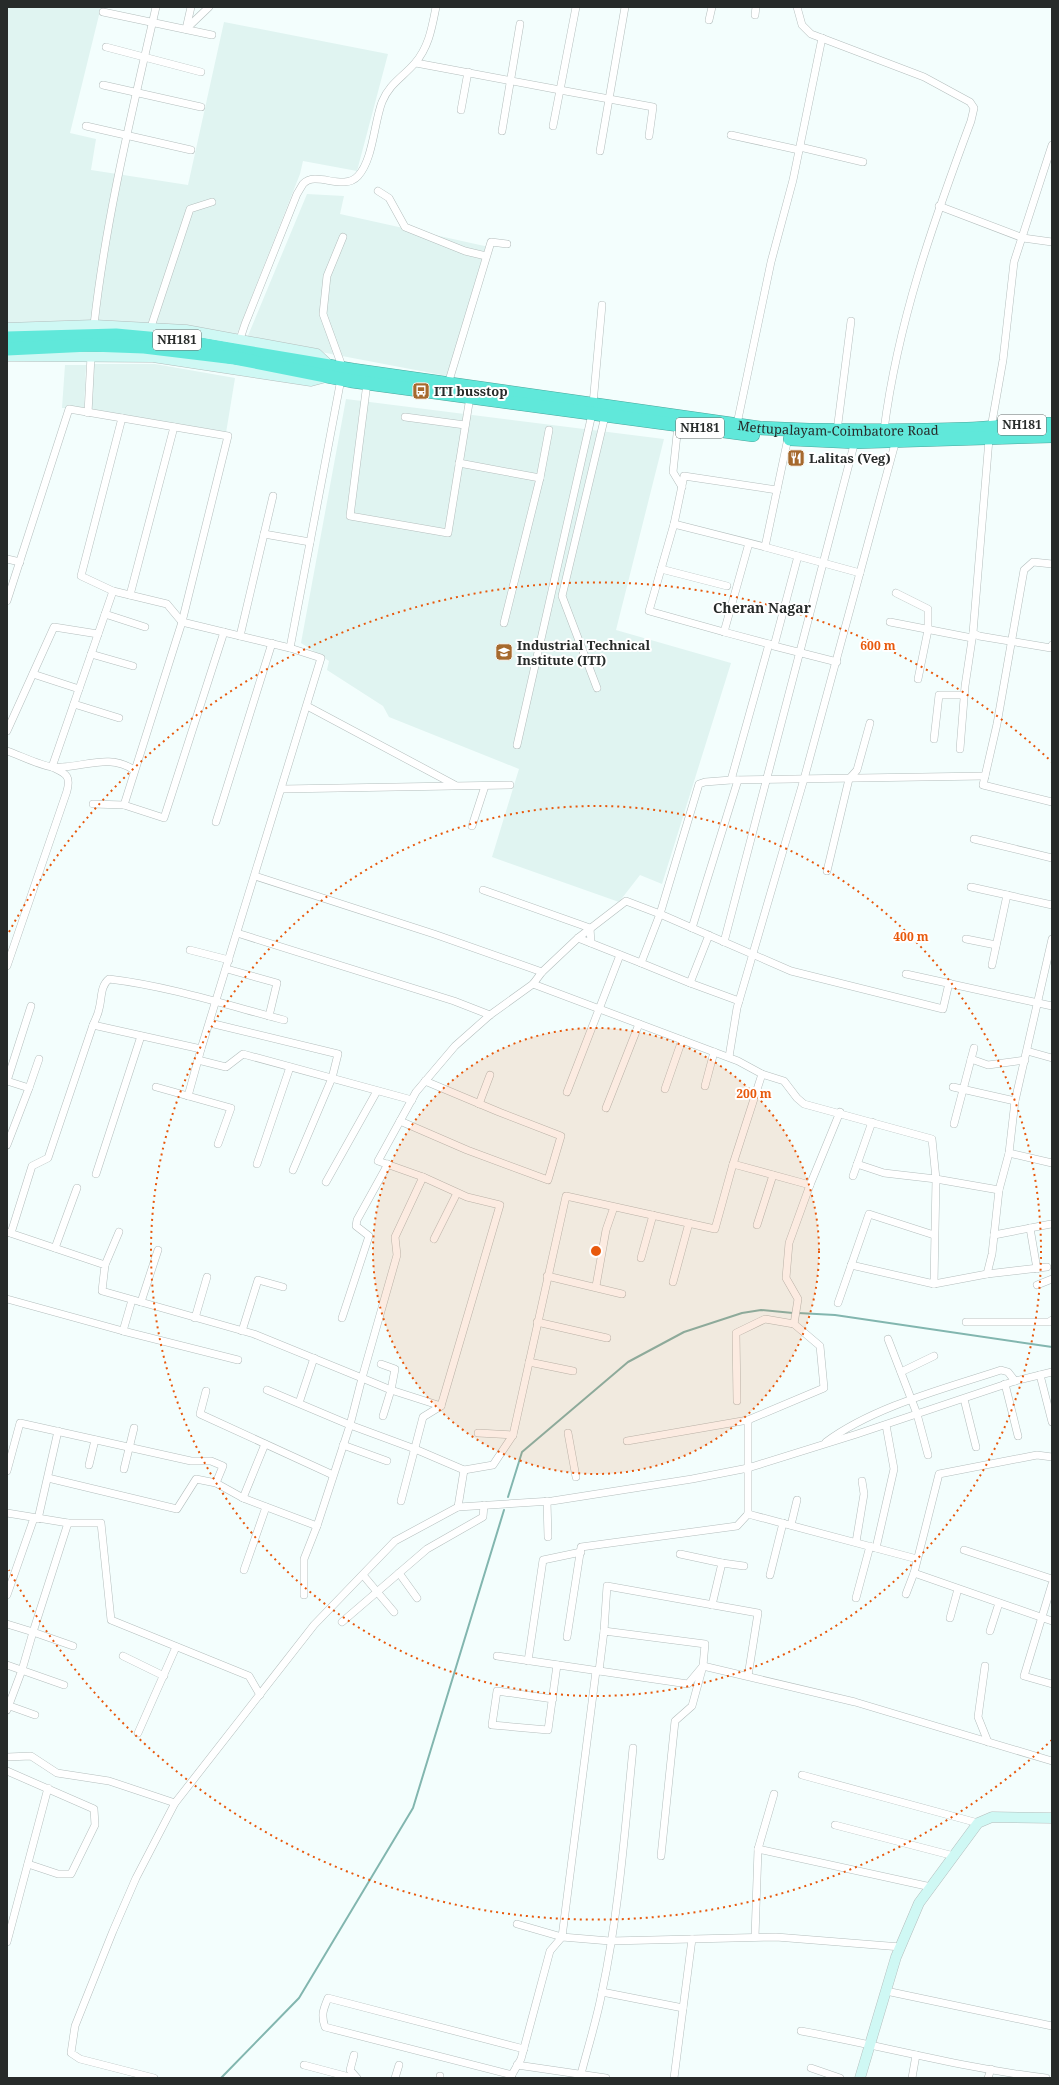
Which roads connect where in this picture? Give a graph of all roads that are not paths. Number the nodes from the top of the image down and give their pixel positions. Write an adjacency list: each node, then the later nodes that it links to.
1 (156, 7): 13 (street)
2 (192, 7): 15 (street)
3 (209, 7): 15 (street)
4 (436, 7): 20 (street)
5 (576, 7): 25 (street)
6 (625, 7): 27 (street)
7 (712, 7): 12 (street)
8 (756, 7): 11 (street)
9 (797, 7): 17 (street)
10 (103, 12): 13 (street)
11 (754, 15)
12 (709, 20)
13 (153, 22): 15 (street); 19 (street)
14 (520, 24): 23 (street)
15 (186, 29): 16 (street)
16 (212, 35)
17 (822, 38): 37 (street); 43 (street)
18 (106, 47): 19 (street)
19 (145, 57): 21 (street); 26 (street)
20 (416, 63): 22 (street); 55 (street)
21 (201, 72)
22 (468, 72): 23 (street); 29 (street)
23 (510, 81): 25 (street); 32 (street)
24 (103, 85): 26 (street)
25 (560, 90): 27 (street); 31 (street)
26 (136, 94): 28 (street); 34 (street)
27 (609, 99): 35 (street); 39 (street)
28 (202, 107)
29 (461, 110)
30 (86, 126): 34 (street)
31 (553, 126)
32 (502, 131)
33 (731, 135): 37 (street)
34 (126, 136): 38 (street); 51 (street)
35 (649, 136)
36 (1052, 145): 45 (street)
37 (800, 148): 40 (street); 68 (street)
38 (191, 150)
39 (600, 151)
40 (863, 162)
41 (378, 191): 48 (street)
42 (212, 202): 52 (street)
43 (939, 206): 45 (street); 74 (street)
44 (343, 237): 60 (street)
45 (1023, 238): 46 (street); 76 (street)
46 (1052, 242)
47 (507, 244): 48 (street)
48 (486, 256): 62 (street)
49 (602, 305): 64 (street)
50 (851, 321): 75 (street)
51 (94, 325): 52 (street); 53 (street)
52 (151, 327): 55 (street)
53 (7, 328)
54 (7, 338): 56 (highway, Mettupalayam-Coimbatore Road / NH181)
55 (240, 339): 60 (street)
56 (116, 340): 57 (highway, NH181); 60 (highway, Mettupalayam-Coimbatore Road / NH181)
57 (7, 349)
58 (7, 356): 59 (street)
59 (91, 356): 60 (street); 65 (street)
60 (335, 373): 61 (highway, NH181); 62 (highway, Mettupalayam-Coimbatore Road / NH181); 88 (street)
61 (367, 383): 63 (highway, NH181); 81 (street)
62 (448, 384): 64 (highway, Mettupalayam-Coimbatore Road / NH181)
63 (470, 397): 64 (highway, NH181); 70 (street)
64 (597, 411): 68 (highway, Mettupalayam-Coimbatore Road / NH181); 71 (highway, NH181); 126 (street); 134 (street)
65 (88, 413): 67 (street); 93 (street)
66 (404, 416): 70 (street)
67 (122, 418): 72 (street); 99 (street)
68 (737, 424): 75 (highway, Mettupalayam-Coimbatore Road / NH181)
69 (1052, 424): 76 (highway, Mettupalayam-Coimbatore Road / NH181)
70 (465, 425): 81 (street)
71 (678, 426): 79 (highway, NH181); 83 (street)
72 (174, 427): 101 (street); 104 (street)
73 (549, 430): 82 (street)
74 (884, 430): 76 (highway, Mettupalayam-Coimbatore Road / NH181); 77 (highway, Mettupalayam-Coimbatore Road / NH181)
75 (837, 431): 77 (highway, Mettupalayam-Coimbatore Road / NH181)
76 (990, 434): 78 (highway, NH181); 80 (highway, NH181); 113 (street)
77 (855, 436): 79 (highway, NH181); 80 (highway, NH181); 94 (street)
78 (1052, 436)
79 (788, 438): 84 (street)
80 (896, 440): 97 (street)
81 (459, 463): 82 (street)
82 (540, 478): 106 (street)
83 (682, 487): 84 (street); 86 (street)
84 (777, 490): 90 (street)
85 (273, 496): 87 (street)
86 (674, 524): 89 (street); 96 (street)
87 (264, 534): 88 (street); 112 (street)
88 (310, 542): 118 (street)
89 (749, 543): 90 (street); 110 (street)
90 (765, 547): 91 (street)
91 (798, 556): 94 (street); 116 (street)
92 (7, 559): 93 (street)
93 (20, 562): 102 (street)
94 (824, 563): 97 (street); 119 (street)
95 (1052, 564): 114 (street)
96 (661, 569): 98 (street); 110 (street)
97 (860, 573): 121 (street)
98 (727, 586)
99 (113, 591): 101 (street); 103 (street)
100 (896, 593): 108 (street)
101 (130, 595): 104 (street)
102 (7, 601)
103 (105, 614): 107 (street); 111 (street)
104 (182, 622): 109 (street); 138 (street)
105 (890, 622): 108 (street)
106 (504, 623)
107 (145, 627)
108 (928, 630): 113 (street); 124 (street)
109 (224, 632): 112 (street); 150 (street)
110 (724, 632): 116 (street)
111 (98, 634): 120 (street); 123 (street)
112 (240, 636): 115 (street)
113 (973, 636): 114 (street); 127 (street)
114 (1012, 641): 117 (street); 139 (street)
115 (272, 643): 118 (street); 151 (street)
116 (771, 645): 119 (street); 142 (street)
117 (1052, 645)
118 (290, 648): 129 (street)
119 (801, 653): 121 (street); 143 (street)
120 (91, 654): 122 (street); 125 (street)
121 (837, 662): 140 (street)
122 (133, 666)
123 (33, 674): 125 (street); 132 (street)
124 (918, 679)
125 (79, 688): 128 (street)
126 (597, 688)
127 (964, 695): 133 (street); 135 (street)
128 (74, 704): 130 (street); 137 (street)
129 (307, 706): 145 (street); 147 (street)
130 (119, 718)
131 (870, 723): 141 (street)
132 (7, 731)
133 (934, 739)
134 (517, 745)
135 (960, 749)
136 (7, 751): 137 (street)
137 (52, 767): 138 (street); 178 (street)
138 (134, 770): 150 (street)
139 (985, 776): 141 (street); 148 (street)
140 (804, 779): 141 (street); 143 (street); 173 (street)
141 (848, 779): 155 (street)
142 (734, 780): 143 (street); 161 (street); 163 (street)
143 (768, 780): 169 (street)
144 (510, 785): 146 (street)
145 (457, 786): 146 (street); 147 (street)
146 (485, 786): 152 (street)
147 (282, 789): 156 (street)
148 (1052, 802)
149 (93, 804): 150 (street)
150 (124, 805)
151 (216, 822)
152 (472, 826)
153 (974, 840): 154 (street)
154 (1052, 858)
155 (827, 871)
156 (255, 876): 164 (street); 181 (street)
157 (971, 887): 159 (street)
158 (483, 890): 162 (street)
159 (1007, 895): 160 (street); 171 (street)
160 (1052, 906)
161 (660, 914): 162 (street); 163 (street); 176 (street)
162 (590, 928): 166 (street); 170 (street)
163 (692, 928): 165 (street)
164 (238, 934): 175 (street); 191 (street)
165 (709, 935): 169 (street); 182 (street)
166 (578, 938): 170 (street); 181 (street)
167 (966, 939): 171 (street)
168 (1052, 939): 187 (street)
169 (724, 942): 173 (street)
170 (590, 943): 174 (street)
171 (996, 945): 177 (street)
172 (190, 950): 175 (street)
173 (754, 954): 183 (street); 185 (street)
174 (620, 955): 176 (street); 190 (street)
175 (229, 960): 179 (street)
176 (641, 963): 182 (street)
177 (992, 965)
178 (7, 966)
179 (227, 969): 186 (street); 192 (street)
180 (906, 974): 183 (street)
181 (540, 975): 184 (street)
182 (690, 983): 185 (street)
183 (949, 983): 187 (street)
184 (533, 984): 190 (street); 191 (street)
185 (739, 1001): 203 (street)
186 (216, 1002): 192 (street); 194 (street); 196 (street)
187 (1038, 1002): 189 (street); 201 (street)
188 (31, 1006): 213 (street)
189 (1052, 1006)
190 (598, 1008): 195 (street); 222 (street)
191 (490, 1015): 214 (street)
192 (269, 1016): 193 (street)
193 (284, 1020)
194 (210, 1023): 200 (street); 212 (street)
195 (640, 1024): 198 (street); 227 (street)
196 (93, 1025): 197 (street); 258 (street)
197 (141, 1036): 200 (street); 241 (street)
198 (682, 1040): 202 (street); 219 (street)
199 (974, 1048): 206 (street)
200 (201, 1049): 207 (street)
201 (1027, 1051): 204 (street); 208 (street)
202 (714, 1052): 203 (street); 215 (street)
203 (729, 1057): 210 (street)
204 (1052, 1058)
205 (40, 1059): 218 (street)
206 (971, 1059): 208 (street); 220 (street)
207 (198, 1060): 209 (street); 223 (street)
208 (1025, 1060): 225 (street)
209 (290, 1067): 212 (street); 236 (street)
210 (762, 1074): 228 (street); 238 (street)
211 (490, 1075): 226 (street)
212 (332, 1078): 221 (street); 240 (street)
213 (7, 1081): 218 (street)
214 (425, 1081): 224 (street); 226 (street)
215 (705, 1086)
216 (156, 1087): 223 (street)
217 (953, 1087): 220 (street)
218 (29, 1088): 233 (street)
219 (664, 1089)
220 (963, 1089): 225 (street); 231 (street)
221 (377, 1091): 224 (street); 246 (street)
222 (566, 1092)
223 (188, 1096): 232 (street)
224 (412, 1100): 229 (street)
225 (1015, 1101): 234 (street)
226 (479, 1104): 229 (street)
227 (606, 1108)
228 (840, 1112): 230 (street); 247 (street)
229 (400, 1121): 237 (street)
230 (872, 1122): 239 (street); 245 (street)
231 (954, 1124)
232 (218, 1144)
233 (7, 1145)
234 (1009, 1153): 235 (street); 249 (street)
235 (1052, 1163)
236 (257, 1164)
237 (388, 1164): 244 (street); 284 (street)
238 (733, 1164): 242 (street); 253 (street)
239 (858, 1164): 243 (street); 245 (street)
240 (294, 1170)
241 (96, 1174)
242 (773, 1175): 247 (street); 255 (street)
243 (853, 1176)
244 (423, 1177): 250 (street); 302 (street)
245 (936, 1179): 249 (street); 259 (street)
246 (326, 1182)
247 (810, 1185): 286 (street)
248 (77, 1188): 262 (street)
249 (999, 1190): 260 (street)
250 (457, 1193): 261 (street); 312 (street)
251 (614, 1207): 252 (street); 270 (street); 275 (street)
252 (653, 1215): 253 (street); 264 (street)
253 (689, 1223): 273 (street)
254 (1051, 1224): 256 (street)
255 (757, 1225)
256 (1030, 1228): 260 (street); 268 (street)
257 (119, 1232): 265 (street)
258 (9, 1233): 262 (street)
259 (934, 1235): 266 (street); 274 (street)
260 (994, 1235): 269 (street)
261 (434, 1239)
262 (55, 1248): 265 (street)
263 (158, 1250): 281 (street)
264 (641, 1258)
265 (105, 1265): 280 (street)
266 (851, 1265): 274 (street); 282 (street)
267 (1047, 1267): 268 (street)
268 (1037, 1269): 269 (street)
269 (987, 1274): 274 (street)
270 (547, 1276): 275 (street); 287 (street)
271 (207, 1277): 283 (street)
272 (1052, 1279): 276 (street)
273 (673, 1282)
274 (934, 1284)
275 (596, 1286): 278 (street)
276 (1037, 1286)
277 (283, 1287): 290 (street)
278 (622, 1294)
279 (7, 1299): 289 (street)
280 (132, 1300): 281 (street); 289 (street)
281 (141, 1302): 283 (street)
282 (838, 1303)
283 (195, 1318): 290 (street)
284 (342, 1318)
285 (1052, 1320): 288 (street)
286 (795, 1321): 310 (street); 315 (street)
287 (537, 1322): 291 (street); 296 (street)
288 (966, 1322)
289 (122, 1331): 295 (street)
290 (242, 1331): 294 (street)
291 (607, 1338)
292 (888, 1339): 299 (street)
293 (934, 1356): 299 (street)
294 (314, 1358): 302 (street); 311 (street)
295 (238, 1360)
296 (529, 1362): 298 (street); 323 (street)
297 (382, 1364): 306 (street)
298 (573, 1371)
299 (901, 1372): 309 (street)
300 (1052, 1372): 301 (street)
301 (1040, 1375): 303 (street); 316 (street)
302 (362, 1378): 306 (street); 318 (street)
303 (1015, 1381): 304 (street); 309 (street)
304 (1005, 1384): 308 (street); 324 (street)
305 (267, 1390): 311 (street)
306 (391, 1390): 312 (street); 314 (street)
307 (206, 1391): 327 (street)
308 (964, 1399): 313 (street); 330 (street)
309 (911, 1400): 313 (street); 329 (street)
310 (737, 1401)
311 (299, 1403): 318 (street)
312 (441, 1406): 332 (street)
313 (917, 1414): 317 (street); 333 (street)
314 (383, 1416)
315 (748, 1420): 326 (street); 337 (street)
316 (1052, 1422)
317 (886, 1424): 329 (street); 362 (street)
318 (350, 1425): 328 (street); 332 (street)
319 (134, 1428): 331 (street)
320 (58, 1431): 325 (street); 340 (street); 343 (street)
321 (478, 1433): 323 (street)
322 (568, 1433): 342 (street)
323 (514, 1435): 339 (street)
324 (1018, 1436)
325 (95, 1440): 331 (street); 336 (street)
326 (627, 1441)
327 (265, 1444): 341 (street); 346 (street)
328 (343, 1445): 335 (street); 341 (street)
329 (822, 1445): 337 (street)
330 (976, 1447)
331 (130, 1448): 338 (street); 345 (street)
332 (415, 1449): 339 (street); 348 (street)
333 (928, 1455)
334 (1052, 1457): 366 (street)
335 (387, 1461)
336 (89, 1465)
337 (748, 1468): 349 (street); 354 (street)
338 (124, 1469)
339 (464, 1470): 352 (street)
340 (7, 1471)
341 (333, 1475): 359 (street)
342 (576, 1476)
343 (48, 1478): 345 (street); 355 (street)
344 (862, 1482): 361 (street)
345 (216, 1483): 346 (street)
346 (243, 1498): 351 (street)
347 (797, 1500): 358 (street)
348 (401, 1501)
349 (547, 1501): 350 (street); 360 (street)
350 (484, 1505): 352 (street); 370 (street)
351 (266, 1507): 359 (street); 369 (street)
352 (458, 1507): 372 (street)
353 (7, 1513): 355 (street)
354 (748, 1514): 357 (street); 364 (street)
355 (36, 1518): 356 (street); 379 (street)
356 (68, 1523): 392 (street); 396 (street)
357 (783, 1523): 358 (street); 373 (street)
358 (791, 1525): 361 (street)
359 (317, 1526): 380 (street)
360 (548, 1537)
361 (856, 1542): 362 (street)
362 (873, 1547): 366 (street); 382 (street)
363 (964, 1550): 374 (street)
364 (581, 1552): 394 (street); 399 (street)
365 (680, 1554): 367 (street)
366 (917, 1559): 371 (street)
367 (722, 1563): 368 (street); 384 (street)
368 (744, 1566)
369 (244, 1570)
370 (399, 1573): 377 (street); 381 (street)
371 (914, 1573): 376 (street); 378 (street)
372 (363, 1574): 377 (street); 410 (street)
373 (770, 1575)
374 (1052, 1579)
375 (1052, 1584): 387 (street)
376 (958, 1589): 383 (street); 386 (street)
377 (377, 1592): 385 (street); 388 (street)
378 (906, 1594)
379 (7, 1595)
380 (304, 1595)
381 (417, 1598)
382 (856, 1598)
383 (999, 1603): 387 (street); 391 (street)
384 (712, 1605): 393 (street); 407 (street)
385 (394, 1612)
386 (950, 1618)
387 (1041, 1618): 389 (street); 408 (street)
388 (342, 1622)
389 (1052, 1622)
390 (7, 1624): 392 (street)
391 (990, 1631)
392 (33, 1632): 395 (street); 404 (street)
393 (604, 1632): 402 (street); 405 (street)
394 (567, 1637)
395 (73, 1646)
396 (176, 1647): 406 (street); 410 (street)
397 (123, 1656): 406 (street)
398 (497, 1656): 399 (street)
399 (528, 1661): 401 (street)
400 (7, 1665): 404 (street)
401 (557, 1665): 405 (street); 411 (street)
402 (703, 1666): 405 (street); 407 (street); 428 (street)
403 (985, 1666): 415 (street)
404 (22, 1670): 409 (street); 412 (street)
405 (598, 1671): 433 (street)
406 (164, 1676): 414 (street)
407 (748, 1676): 415 (street)
408 (1052, 1684)
409 (64, 1685)
410 (260, 1695): 423 (street)
411 (552, 1699): 411 (street)
412 (7, 1707): 413 (street)
413 (35, 1715)
414 (138, 1733)
415 (988, 1742): 418 (street)
416 (633, 1748): 436 (street)
417 (7, 1757): 423 (street)
418 (1052, 1761)
419 (7, 1771): 421 (street)
420 (802, 1775): 425 (street)
421 (48, 1788): 430 (street); 430 (street)
422 (774, 1794): 427 (street)
423 (175, 1803): 457 (street)
424 (1052, 1818): 425 (street)
425 (978, 1823): 429 (street)
426 (835, 1825): 429 (street)
427 (758, 1850): 431 (street); 434 (street)
428 (661, 1856)
429 (954, 1856): 431 (street)
430 (28, 1864): 437 (street)
431 (931, 1887): 438 (street)
432 (517, 1924): 433 (street)
433 (562, 1937): 436 (street); 445 (street)
434 (755, 1938): 435 (street); 438 (street)
435 (692, 1939): 436 (street); 441 (street)
436 (610, 1941): 440 (street)
437 (7, 1942)
438 (901, 1947): 439 (street)
439 (886, 1991): 442 (street); 444 (street)
440 (602, 1992): 441 (street); 453 (street)
441 (683, 2008): 462 (street)
442 (1052, 2026)
443 (801, 2031): 444 (street)
444 (871, 2044): 447 (street); 464 (street)
445 (524, 2049): 448 (street); 455 (street)
446 (354, 2055): 459 (street)
447 (916, 2055): 452 (street); 465 (street)
448 (519, 2062): 453 (street); 455 (street)
449 (304, 2065): 458 (street)
450 (399, 2065): 460 (street)
451 (811, 2068): 454 (street)
452 (991, 2069): 456 (street); 466 (street)
453 (581, 2074): 461 (street)
454 (821, 2075): 463 (street)
455 (511, 2077)
456 (1023, 2077): 467 (street)
457 (154, 2078)
458 (353, 2078)
459 (357, 2078)
460 (395, 2078)
461 (606, 2078)
462 (674, 2078)
463 (840, 2078)
464 (860, 2078)
465 (912, 2078)
466 (988, 2078)
467 (1046, 2078)

